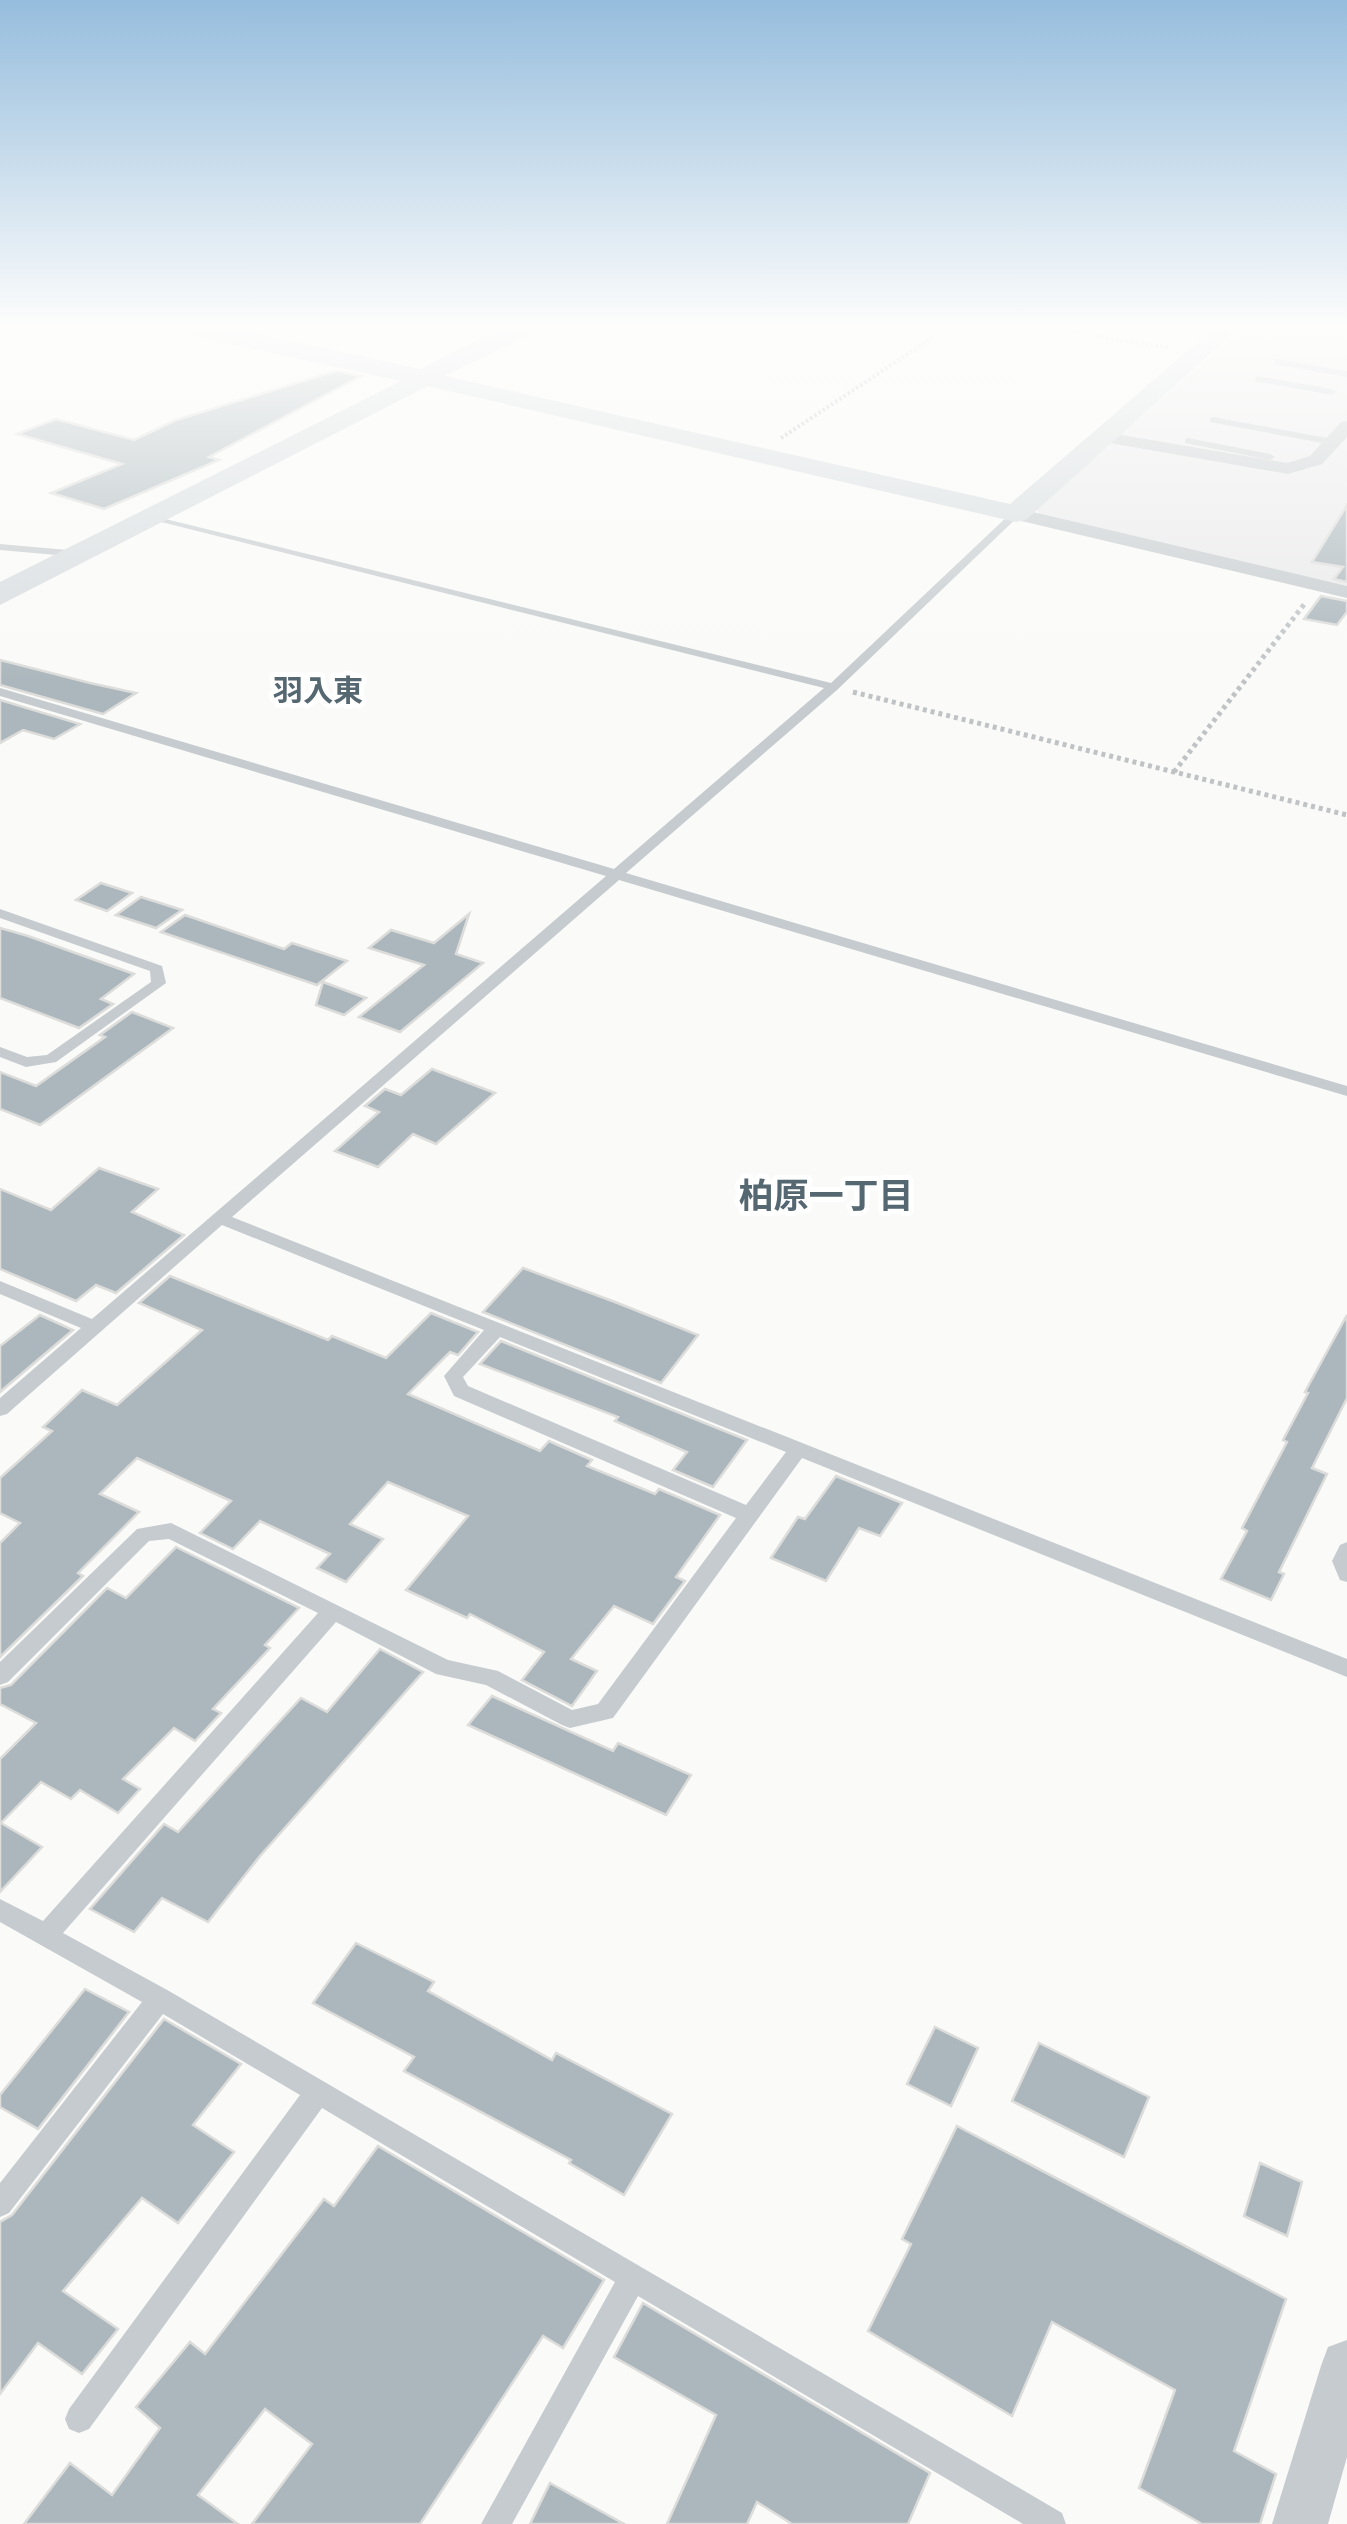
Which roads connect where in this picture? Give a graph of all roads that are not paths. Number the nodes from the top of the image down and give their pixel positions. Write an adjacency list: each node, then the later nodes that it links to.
1 (291, 446): 9 (main road)
2 (720, 446): 8 (main road)
3 (1094, 446): 8 (main road)
4 (1155, 446): 6 (street)
5 (1213, 446): 7 (lane)
6 (1329, 446)
7 (1270, 457)
8 (1016, 514): 13 (street); 15 (lane)
9 (153, 517): 11 (main road); 15 (lane)
10 (0, 547): 11 (lane)
11 (80, 554): 12 (main road)
12 (14, 580): 14 (main road)
13 (1347, 592)
14 (0, 595)
15 (833, 687): 17 (lane)
16 (0, 692): 17 (lane)
17 (616, 876): 20 (lane); 21 (lane)
18 (0, 913): 19 (lane)
19 (0, 1052)
20 (1347, 1091)
21 (220, 1218): 23 (lane); 24 (lane)
22 (0, 1287): 23 (lane)
23 (94, 1328): 25 (lane)
24 (497, 1328): 26 (lane); 27 (lane)
25 (0, 1409)
26 (798, 1449): 27 (lane); 31 (lane)
27 (749, 1515): 30 (lane)
28 (1347, 1550): 29 (lane)
29 (1347, 1574)
30 (333, 1611): 32 (lane); 34 (lane)
31 (1347, 1668)
32 (0, 1676)
33 (0, 1910): 34 (lane)
34 (45, 1936): 35 (lane)
35 (160, 1999): 36 (lane); 37 (lane)
36 (318, 2092): 38 (lane); 40 (lane)
37 (0, 2204)
38 (633, 2278): 41 (lane); 42 (lane)
39 (1347, 2366): 43 (street)
40 (79, 2419)
41 (496, 2524)
42 (1051, 2524)
43 (1300, 2524)

